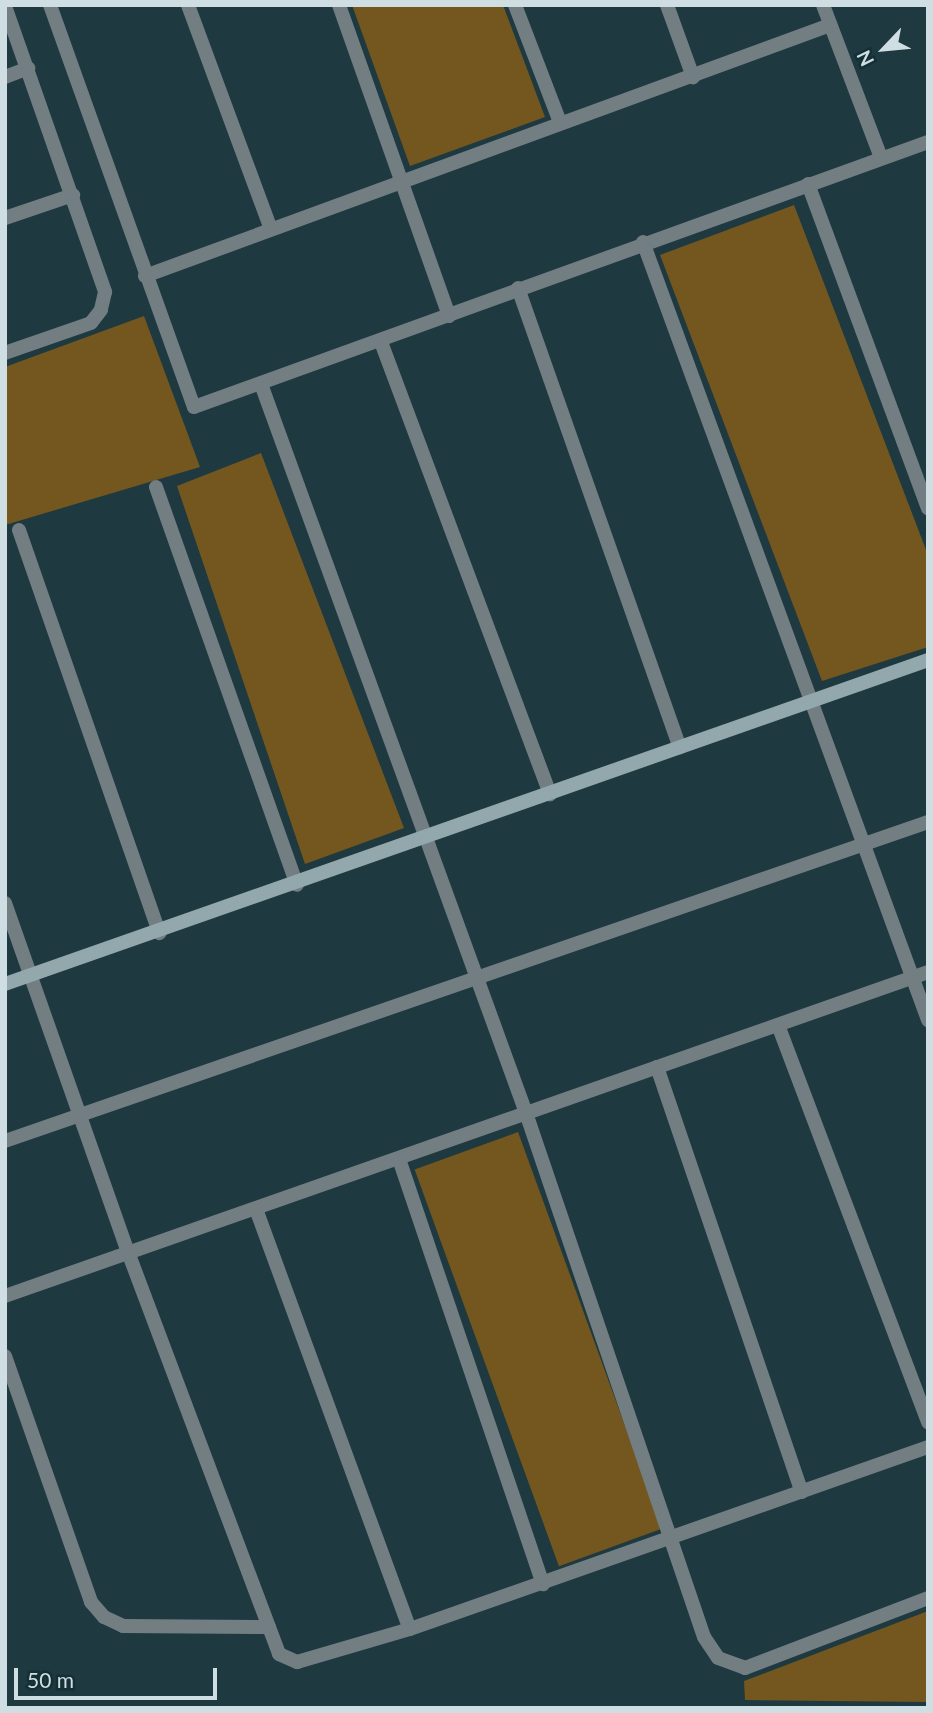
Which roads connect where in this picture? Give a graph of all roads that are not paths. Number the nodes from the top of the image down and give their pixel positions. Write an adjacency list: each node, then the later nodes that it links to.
1 (50, 5): 21 (street)
2 (188, 5): 19 (street)
3 (339, 5): 15 (street)
4 (515, 5): 12 (street)
5 (667, 5): 11 (street)
6 (823, 5): 8 (street)
7 (5, 6): 9 (street)
8 (830, 25): 11 (street); 14 (street)
9 (28, 68): 10 (street); 17 (street)
10 (5, 76)
11 (693, 77): 12 (street)
12 (560, 122): 15 (street)
13 (928, 142): 14 (street)
14 (881, 158): 16 (street)
15 (403, 179): 19 (street); 23 (street)
16 (808, 184): 20 (street); 28 (street)
17 (73, 195): 18 (street); 25 (street)
18 (5, 218)
19 (271, 229): 21 (street)
20 (643, 242): 22 (street); 31 (street)
21 (145, 276): 26 (street)
22 (518, 288): 23 (street); 32 (street)
23 (449, 316): 24 (street)
24 (380, 342): 26 (street); 33 (street)
25 (5, 354)
26 (261, 384): 35 (street)
27 (156, 486): 37 (street)
28 (928, 509)
29 (19, 530): 39 (street)
30 (928, 660): 31 (street)
31 (813, 701): 32 (street); 36 (street)
32 (680, 747): 33 (street)
33 (550, 795): 35 (street)
34 (928, 822): 36 (street)
35 (424, 840): 37 (street); 42 (street)
36 (866, 845): 42 (street); 43 (street)
37 (298, 885): 39 (street)
38 (5, 903): 41 (street)
39 (159, 933): 41 (street)
40 (928, 972): 43 (street)
41 (30, 975): 44 (street); 49 (street)
42 (474, 976): 48 (street); 49 (street)
43 (912, 978): 45 (street); 46 (street)
44 (5, 984)
45 (928, 1020)
46 (778, 1025): 47 (street); 56 (street)
47 (657, 1067): 48 (street); 58 (street)
48 (526, 1113): 51 (street); 59 (street)
49 (79, 1115): 50 (street); 53 (street)
50 (5, 1141)
51 (399, 1159): 52 (street); 60 (street)
52 (256, 1209): 53 (street); 63 (street)
53 (128, 1252): 54 (street); 62 (street)
54 (5, 1296)
55 (5, 1356): 62 (street)
56 (928, 1423)
57 (928, 1447): 58 (street)
58 (802, 1492): 59 (street)
59 (670, 1537): 60 (street); 61 (street)
60 (543, 1584): 63 (street)
61 (928, 1598)
62 (269, 1627): 63 (street)
63 (410, 1629)

